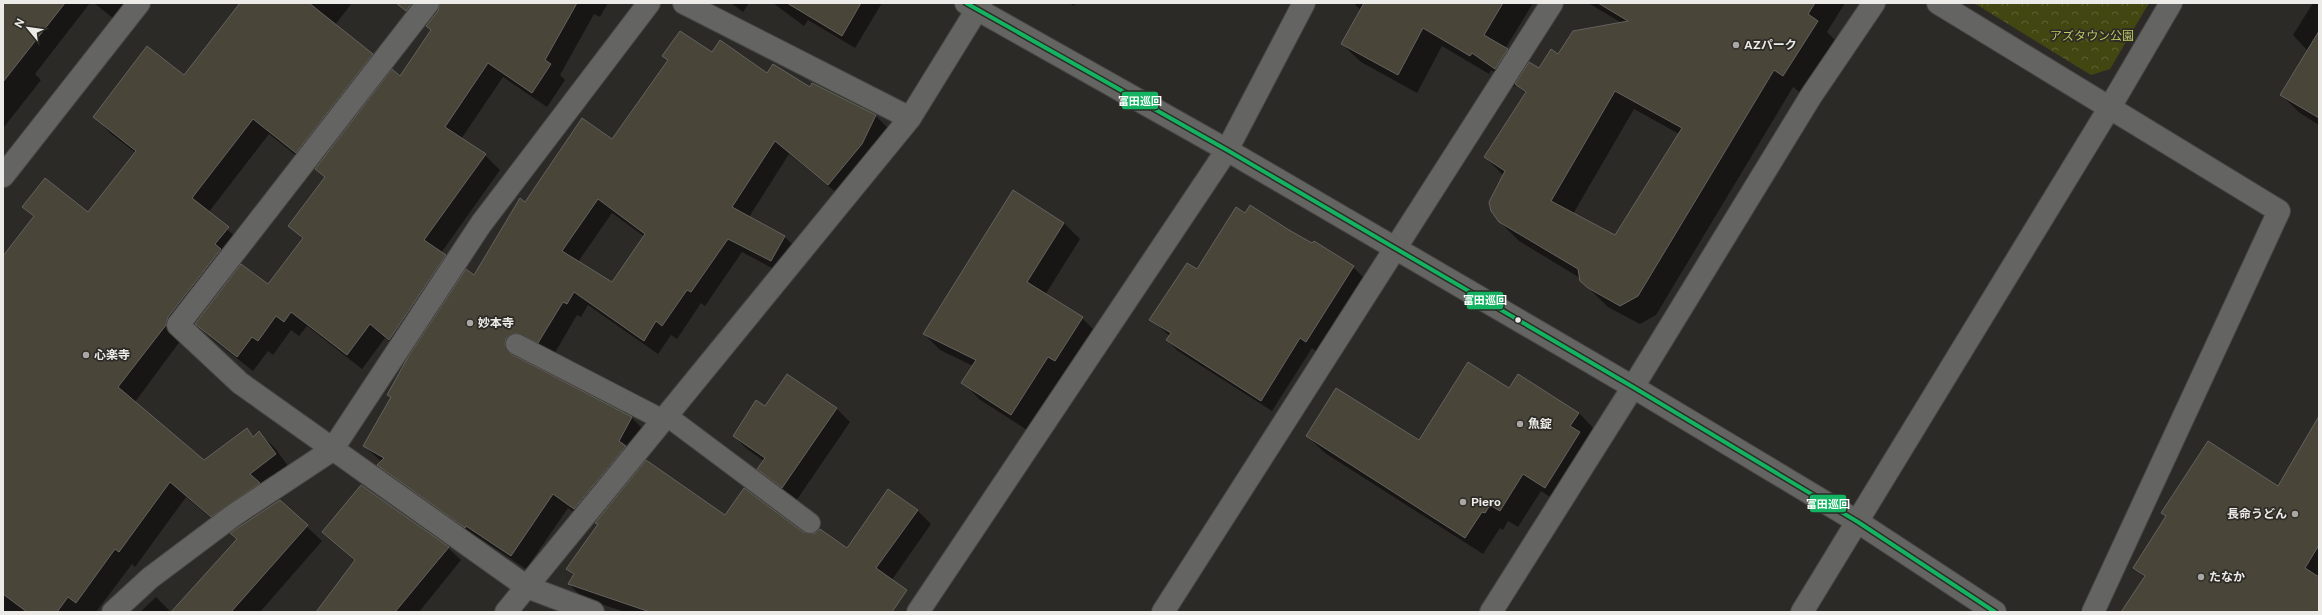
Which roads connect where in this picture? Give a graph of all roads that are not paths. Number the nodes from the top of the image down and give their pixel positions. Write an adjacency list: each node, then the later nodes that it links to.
1 (139, 3): 14 (street)
2 (428, 3): 19 (street)
3 (649, 3): 19 (street)
4 (684, 3): 12 (street)
5 (1304, 3): 13 (street)
6 (1552, 3): 15 (street)
7 (1874, 3): 17 (street)
8 (1938, 3): 11 (street)
9 (2171, 3): 11 (street)
10 (975, 5): 12 (street); 13 (street)
11 (2110, 107): 20 (street); 31 (street)
12 (910, 118): 18 (street)
13 (1227, 150): 15 (street); 26 (street)
14 (3, 176)
15 (1396, 250): 17 (street); 27 (street)
16 (516, 344): 18 (lane)
17 (1633, 386): 20 (street); 28 (street)
18 (665, 418): 21 (lane); 22 (street)
19 (332, 450): 22 (street); 23 (street)
20 (1858, 522): 29 (street); 30 (street)
21 (810, 523)
22 (527, 587): 24 (street); 25 (street)
23 (113, 612)
24 (506, 612)
25 (593, 612)
26 (918, 612)
27 (1163, 612)
28 (1491, 612)
29 (1802, 612)
30 (1995, 612)
31 (2093, 612)

